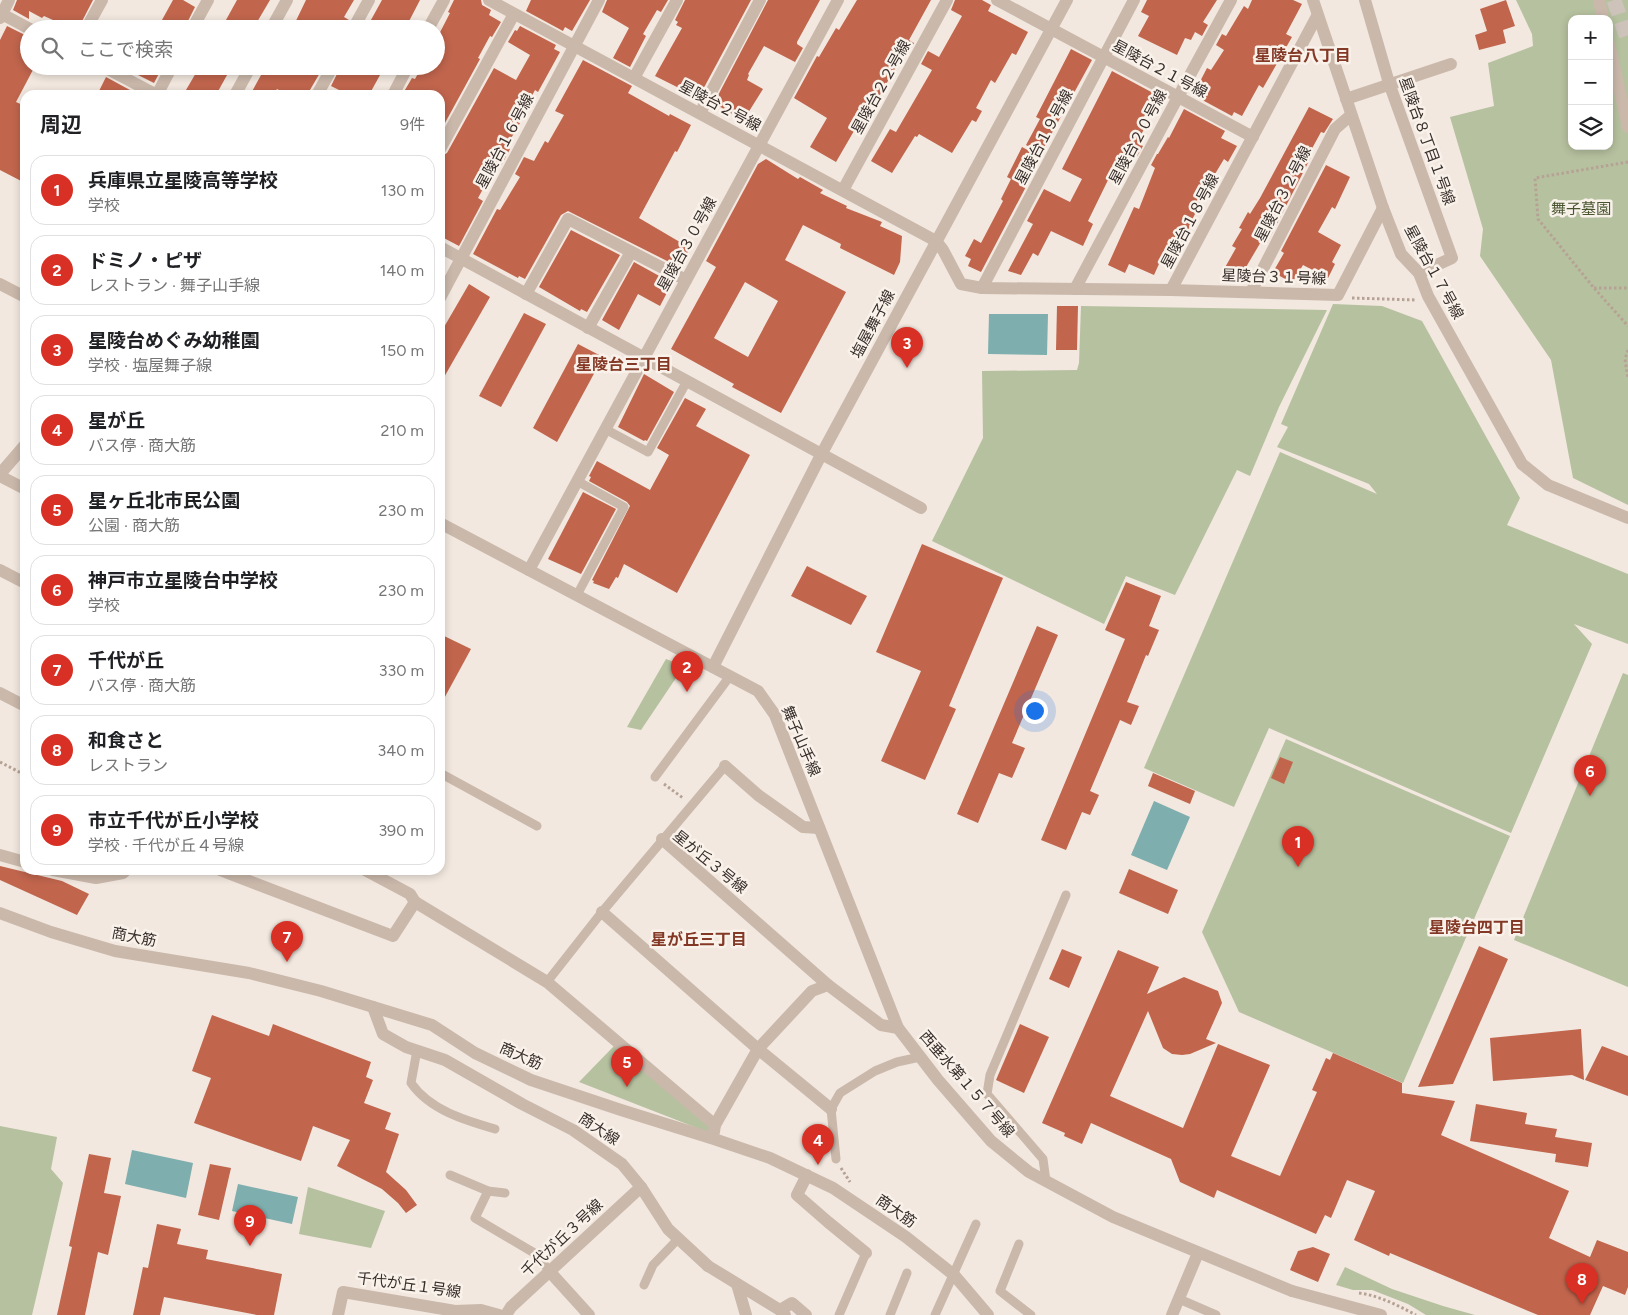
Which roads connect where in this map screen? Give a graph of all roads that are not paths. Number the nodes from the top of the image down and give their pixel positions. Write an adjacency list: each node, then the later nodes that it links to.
1 (10, 0): 21 (street)
2 (102, 0): 24 (street)
3 (208, 0): 25 (street)
4 (287, 0): 26 (street)
5 (369, 0): 27 (street)
6 (444, 0): 28 (street)
7 (489, 0): 20 (street, 星陵台２号線)
8 (599, 0): 31 (street, 星陵台１６号線)
9 (677, 0): 40 (street)
10 (760, 0): 49 (street)
11 (838, 0): 54 (street, 星陵台３０号線)
12 (946, 0): 55 (street, 星陵台２２号線)
13 (997, 0): 30 (street, 星陵台２１号線)
14 (1067, 0): 30 (street, 塩屋舞子線)
15 (1134, 0): 32 (street, 星陵台１９号線)
16 (1232, 0): 47 (street, 星陵台２０号線)
17 (1313, 0): 23 (street, 星陵台１７号線)
18 (1364, 0): 41 (street, 星陵台８丁目１号線)
19 (1599, 0): 22 (street)
20 (514, 14): 31 (street, 星陵台２号線); 53 (street)
21 (1, 15): 29 (street)
22 (1602, 15)
23 (1318, 16): 48 (street, 星陵台１７号線); 52 (street, 星陵台１８号線)
24 (91, 20)
25 (197, 20)
26 (276, 20)
27 (358, 20)
28 (433, 20)
29 (20, 24)
30 (1051, 29): 32 (street, 星陵台２１号線); 57 (street, 塩屋舞子線)
31 (574, 46): 40 (street, 星陵台２号線); 60 (street, 星陵台１６号線)
32 (1104, 57): 47 (street, 星陵台２１号線); 65 (street, 星陵台１９号線)
33 (1613, 60): 51 (street)
34 (1451, 64): 41 (street)
35 (119, 75): 42 (street)
36 (167, 75): 43 (street)
37 (246, 75): 44 (street)
38 (328, 75): 45 (street)
39 (403, 75): 46 (street)
40 (634, 78): 49 (street, 星陵台２号線)
41 (1389, 83): 48 (street); 61 (street, 星陵台８丁目１号線)
42 (148, 90)
43 (160, 90)
44 (238, 90)
45 (320, 90)
46 (396, 90)
47 (1178, 97): 52 (street, 星陵台２１号線); 66 (street, 星陵台２０号線)
48 (1346, 99): 50 (street, 星陵台１７号線)
49 (700, 113): 54 (street, 星陵台２号線)
50 (1351, 115): 56 (street, 星陵台１７号線); 68 (street, 星陵台３２号線)
51 (1628, 127)
52 (1254, 137): 67 (street, 星陵台１８号線)
53 (445, 140)
54 (760, 145): 55 (street, 星陵台２号線); 62 (street, 星陵台３０号線)
55 (843, 190): 57 (street, 星陵台２号線)
56 (1383, 208): 61 (street, 星陵台１７号線); 68 (street, 星陵台３１号線)
57 (936, 241): 65 (street, 星陵台１８号線); 76 (street, 塩屋舞子線)
58 (445, 250): 60 (street)
59 (631, 252): 62 (street); 70 (street); 71 (street)
60 (461, 258): 64 (street, 星陵台１６号線); 70 (street)
61 (1418, 273): 81 (street, 星陵台１７号線)
62 (686, 280): 72 (street, 星陵台３０号線)
63 (0, 284): 69 (street)
64 (445, 288)
65 (982, 288): 66 (street, 星陵台１８号線)
66 (1075, 289): 67 (street, 星陵台１８号線)
67 (1171, 290): 68 (street, 星陵台３１号線)
68 (1251, 292)
69 (20, 294)
70 (526, 294): 71 (street)
71 (588, 328): 72 (street)
72 (643, 358): 73 (street); 74 (street, 星陵台３０号線)
73 (687, 381): 74 (lane); 76 (street)
74 (605, 429): 78 (street, 星陵台３０号線)
75 (20, 451): 77 (street)
76 (822, 455): 80 (street); 87 (street, 塩屋舞子線)
77 (0, 475): 79 (street)
78 (577, 481): 84 (street, 星陵台３０号線); 86 (lane)
79 (20, 486)
80 (922, 508)
81 (1628, 518)
82 (445, 526): 84 (street, 舞子山手線)
83 (0, 570): 85 (street)
84 (529, 570): 86 (street, 舞子山手線)
85 (20, 580)
86 (577, 595): 87 (street, 舞子山手線)
87 (713, 667): 88 (street, 舞子山手線)
88 (730, 676): 93 (lane); 95 (street, 舞子山手線)
89 (0, 693): 90 (street)
90 (20, 703)
91 (725, 766): 95 (street); 96 (lane)
92 (445, 776): 94 (lane)
93 (655, 777)
94 (538, 826)
95 (819, 828): 110 (street, 舞子山手線)
96 (662, 839): 106 (lane, 星が丘３号線); 108 (street, 星が丘３号線)
97 (0, 855): 98 (street)
98 (20, 861)
99 (80, 875): 100 (street)
100 (112, 875)
101 (233, 875): 104 (street)
102 (374, 875): 104 (street)
103 (1066, 895): 121 (lane)
104 (416, 902): 107 (street)
105 (0, 912): 109 (street, 商大筋)
106 (602, 912): 107 (lane, 星が丘３号線); 111 (street)
107 (547, 982): 115 (street)
108 (828, 985): 110 (street, 西垂水第１５７号線); 111 (street)
109 (373, 1007): 112 (street, 商大線); 117 (street, 商大筋)
110 (898, 1028): 113 (street, 西垂水第１５７号線)
111 (758, 1049): 114 (street); 115 (street)
112 (416, 1050): 116 (lane); 122 (street, 商大線)
113 (920, 1057): 114 (lane); 121 (street, 西垂水第１５７号線)
114 (831, 1109): 118 (lane)
115 (715, 1125): 117 (street)
116 (494, 1130)
117 (714, 1139): 119 (street, 商大筋)
118 (836, 1159)
119 (807, 1175): 128 (street); 132 (street, 商大筋)
120 (450, 1176): 123 (lane)
121 (1046, 1181): 129 (street, 西垂水第１５７号線)
122 (641, 1187): 126 (street, 商大線); 130 (street, 千代が丘３号線)
123 (488, 1191): 124 (lane); 130 (lane)
124 (505, 1193)
125 (976, 1224): 132 (lane)
126 (678, 1238): 133 (street, 商大線); 134 (lane)
127 (1019, 1244): 149 (lane)
128 (866, 1253): 145 (lane)
129 (1198, 1253): 135 (street, 西垂水第１５７号線); 136 (street)
130 (550, 1272): 141 (street, 千代が丘３号線); 142 (street)
131 (907, 1273): 146 (lane)
132 (954, 1275): 147 (lane); 148 (street, 商大筋)
133 (737, 1284): 137 (street, 商大線); 143 (street)
134 (644, 1285)
135 (1292, 1291): 152 (street); 153 (street, 西垂水第１５７号線)
136 (1179, 1299): 150 (street); 151 (lane)
137 (782, 1312): 144 (street)
138 (454, 1313): 139 (street, 千代が丘１号線); 140 (street, 千代が丘１号線)
139 (338, 1315)
140 (499, 1315)
141 (506, 1315)
142 (589, 1315)
143 (746, 1315)
144 (806, 1315)
145 (839, 1315)
146 (890, 1315)
147 (935, 1315)
148 (988, 1315)
149 (1030, 1315)
150 (1172, 1315)
151 (1216, 1315)
152 (1346, 1315)
153 (1381, 1315)

